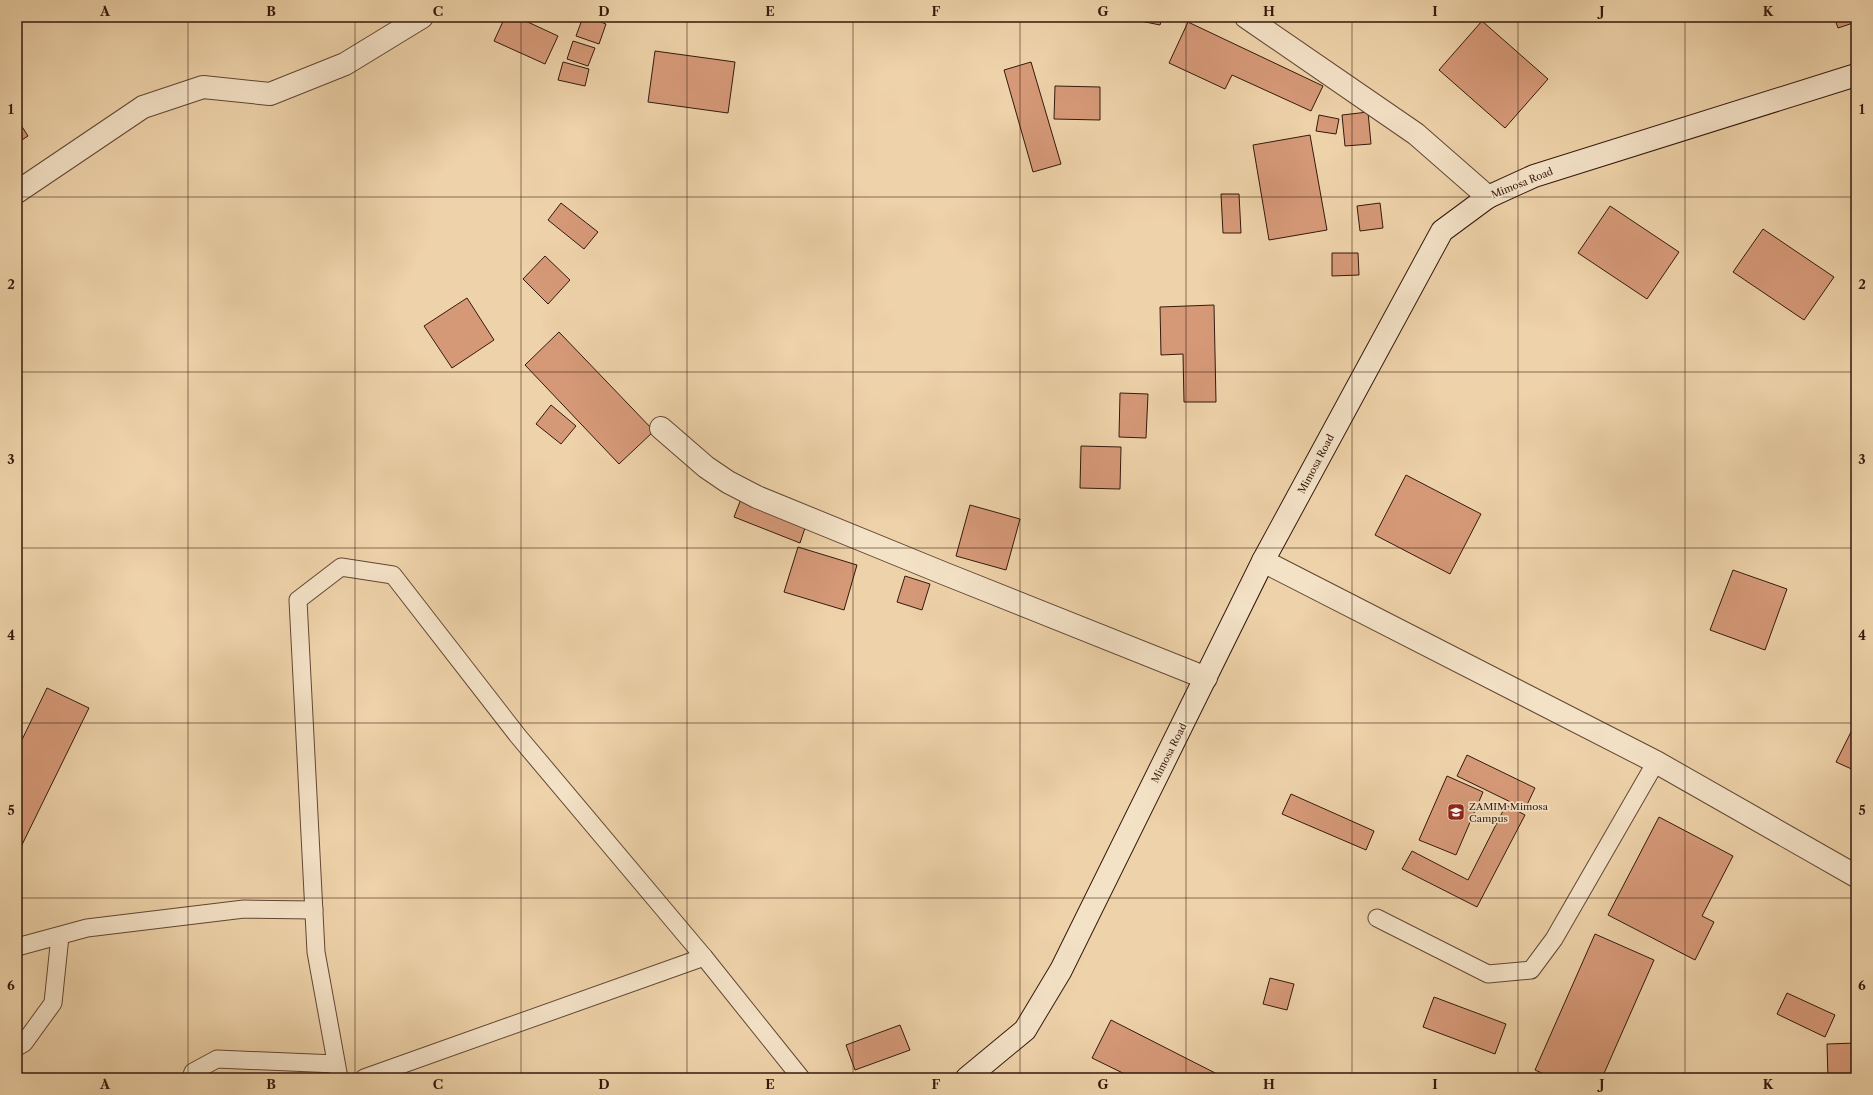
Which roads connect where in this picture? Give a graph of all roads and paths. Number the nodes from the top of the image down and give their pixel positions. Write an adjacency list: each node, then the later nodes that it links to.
1 (422, 17): 4 (street)
2 (1246, 17): 5 (street)
3 (1856, 76): 5 (street, Mimosa Road)
4 (17, 192)
5 (1488, 197): 7 (street, Mimosa Road)
6 (661, 428): 8 (street)
7 (1264, 561): 8 (street, Mimosa Road); 9 (street)
8 (1206, 678): 21 (street, Mimosa Road)
9 (1656, 762): 10 (street); 12 (lane)
10 (1856, 876)
11 (314, 910): 13 (lane); 15 (lane); 17 (lane)
12 (1378, 918)
13 (60, 936): 14 (lane); 16 (lane)
14 (17, 947)
15 (704, 957): 19 (lane); 20 (lane)
16 (17, 1047)
17 (338, 1071): 18 (lane)
18 (191, 1078)
19 (364, 1078)
20 (802, 1078)
21 (967, 1078)

